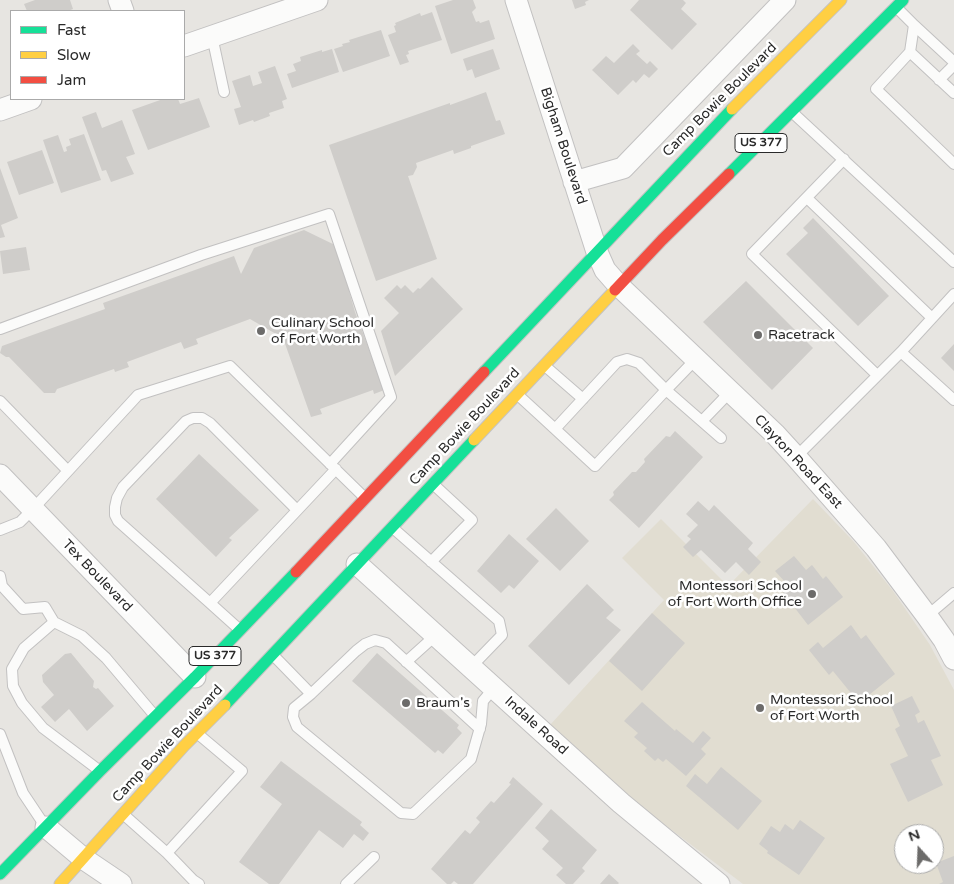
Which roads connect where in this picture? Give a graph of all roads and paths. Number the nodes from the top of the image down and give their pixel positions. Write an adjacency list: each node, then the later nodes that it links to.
1 (317, 0): 7 (street)
2 (516, 0): 19 (street, Bigham Boulevard)
3 (785, 0): 19 (street)
4 (841, 0): 21 (main road, Camp Bowie Boulevard / US 377)
5 (896, 2): 6 (lane); 16 (main road, Camp Bowie Boulevard / US 377)
6 (914, 25): 9 (lane); 10 (lane)
7 (212, 36): 8 (street); 12 (lane)
8 (185, 46)
9 (910, 52): 11 (lane); 18 (lane)
10 (954, 63): 11 (lane)
11 (939, 80): 13 (lane)
12 (224, 92)
13 (954, 93)
14 (28, 100): 15 (street)
15 (0, 110)
16 (792, 112): 17 (lane); 23 (main road, Camp Bowie Boulevard / US 377)
17 (844, 159): 20 (lane); 22 (lane)
18 (954, 164)
19 (574, 182): 21 (street, Bigham Boulevard)
20 (807, 198): 25 (lane); 30 (lane)
21 (597, 252): 23 (street, Bigham Boulevard); 45 (main road, Camp Bowie Boulevard / US 377)
22 (954, 262)
23 (619, 286): 28 (street, Clayton Road East); 29 (main road, Camp Bowie Boulevard / US 377)
24 (954, 294): 25 (lane)
25 (932, 318): 27 (lane)
26 (0, 329): 41 (lane)
27 (901, 352): 30 (lane); 35 (lane)
28 (696, 359): 31 (lane); 32 (street, Clayton Road East)
29 (544, 365): 33 (main road, Camp Bowie Boulevard / US 377); 34 (lane)
30 (877, 375): 40 (lane)
31 (666, 390): 34 (lane); 37 (lane); 38 (lane)
32 (730, 392): 37 (lane); 40 (street, Clayton Road East)
33 (517, 394): 38 (lane); 44 (main road, Camp Bowie Boulevard / US 377)
34 (583, 399): 38 (lane)
35 (954, 400)
36 (0, 401): 42 (lane)
37 (702, 421): 39 (lane)
38 (555, 429)
39 (721, 438)
40 (796, 457): 55 (street, Clayton Road East)
41 (333, 466): 42 (lane); 45 (lane); 47 (lane)
42 (68, 471): 46 (lane)
43 (0, 474): 46 (street, Tex Boulevard)
44 (432, 484): 48 (main road, Camp Bowie Boulevard / US 377); 51 (lane)
45 (366, 498): 57 (main road, Camp Bowie Boulevard / US 377)
46 (33, 509): 49 (lane); 63 (street, Tex Boulevard)
47 (297, 510): 54 (lane); 54 (lane)
48 (392, 527): 50 (main road, Camp Bowie Boulevard / US 377); 51 (lane)
49 (0, 530)
50 (353, 560): 58 (street, Indale Road); 59 (main road, Camp Bowie Boulevard / US 377)
51 (431, 562): 62 (lane)
52 (0, 576): 56 (lane)
53 (954, 593): 55 (lane)
54 (210, 603): 57 (lane)
55 (927, 616): 60 (street, Clayton Road East)
56 (54, 622): 66 (lane); 70 (lane)
57 (240, 630): 63 (main road, Camp Bowie Boulevard / US 377)
58 (436, 635): 61 (lane); 62 (street, Indale Road)
59 (272, 655): 65 (lane); 68 (main road, Camp Bowie Boulevard / US 377)
60 (954, 659)
61 (406, 662): 65 (lane); 67 (lane)
62 (471, 667): 64 (street, Indale Road)
63 (201, 682): 66 (main road, Camp Bowie Boulevard / US 377)
64 (494, 688): 67 (lane); 81 (street, Indale Road)
65 (311, 694): 67 (lane)
66 (155, 716): 70 (main road, Camp Bowie Boulevard / US 377)
67 (480, 729)
68 (197, 733): 71 (main road, Camp Bowie Boulevard / US 377); 73 (lane)
69 (0, 734): 72 (lane)
70 (100, 771): 72 (main road, Camp Bowie Boulevard / US 377)
71 (124, 814): 73 (lane); 75 (main road, Camp Bowie Boulevard / US 377)
72 (46, 827): 75 (street); 76 (main road, Camp Bowie Boulevard / US 377)
73 (168, 853): 77 (lane)
74 (374, 857): 80 (lane)
75 (84, 858): 78 (main road, Camp Bowie Boulevard / US 377); 79 (street)
76 (0, 874)
77 (194, 883)
78 (60, 884)
79 (121, 884)
80 (346, 884)
81 (718, 884)

